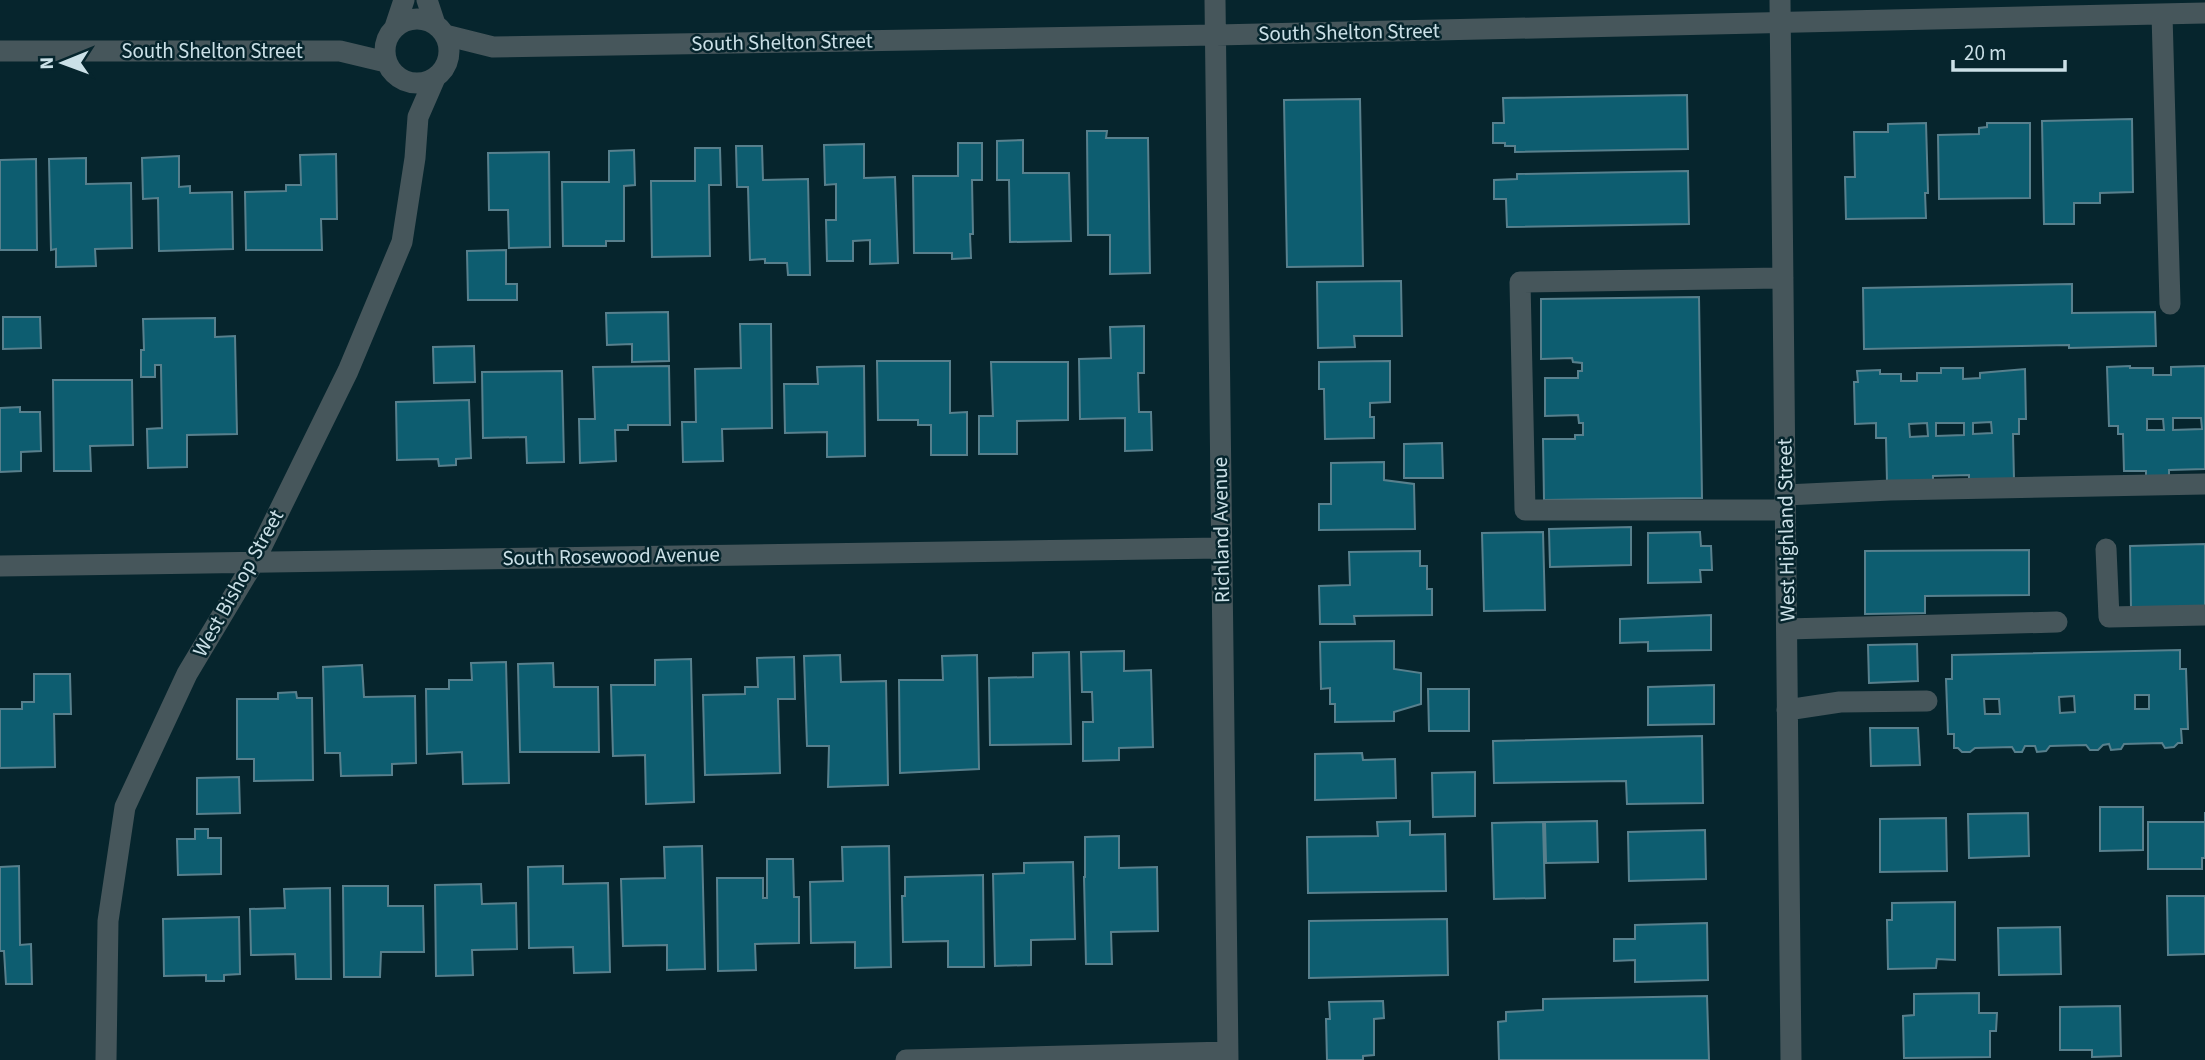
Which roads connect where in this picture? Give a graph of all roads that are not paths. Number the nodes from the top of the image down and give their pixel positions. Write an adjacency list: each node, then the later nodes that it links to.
1 (404, 0): 9 (street)
2 (427, 0): 8 (street)
3 (1215, 0): 10 (street, Richland Avenue)
4 (1780, 0): 7 (street, West Highland Street)
5 (2205, 13): 6 (street, South Shelton Street)
6 (2162, 14): 7 (street, South Shelton Street); 19 (street)
7 (1780, 22): 10 (street, South Shelton Street); 18 (street, West Highland Street)
8 (440, 30): 9 (street); 11 (street, South Shelton Street); 15 (street)
9 (391, 33): 13 (street, South Shelton Street); 14 (street)
10 (1216, 35): 11 (street, South Shelton Street); 22 (street, Richland Avenue)
11 (493, 47): 15 (street, South Shelton Street)
12 (0, 51): 13 (street, South Shelton Street)
13 (340, 51): 14 (street, South Shelton Street)
14 (386, 62): 16 (street)
15 (441, 70): 16 (street); 17 (street, West Bishop Street)
16 (401, 79): 17 (street, West Bishop Street)
17 (418, 117): 24 (street, West Bishop Street)
18 (1783, 278): 21 (street, West Highland Street); 21 (street)
19 (2170, 304)
20 (2205, 484): 21 (street)
21 (1785, 502): 28 (street, West Highland Street)
22 (1221, 548): 24 (street, South Rosewood Avenue); 31 (street, Richland Avenue)
23 (2106, 549): 26 (street)
24 (254, 562): 25 (street, South Rosewood Avenue); 32 (street, West Bishop Street)
25 (0, 566)
26 (2205, 615)
27 (2057, 622): 28 (street)
28 (1787, 629): 30 (street, West Highland Street)
29 (1927, 701): 30 (street)
30 (1787, 710): 34 (street, West Highland Street)
31 (1228, 1056): 33 (street)
32 (106, 1060)
33 (906, 1060)
34 (1791, 1060)

